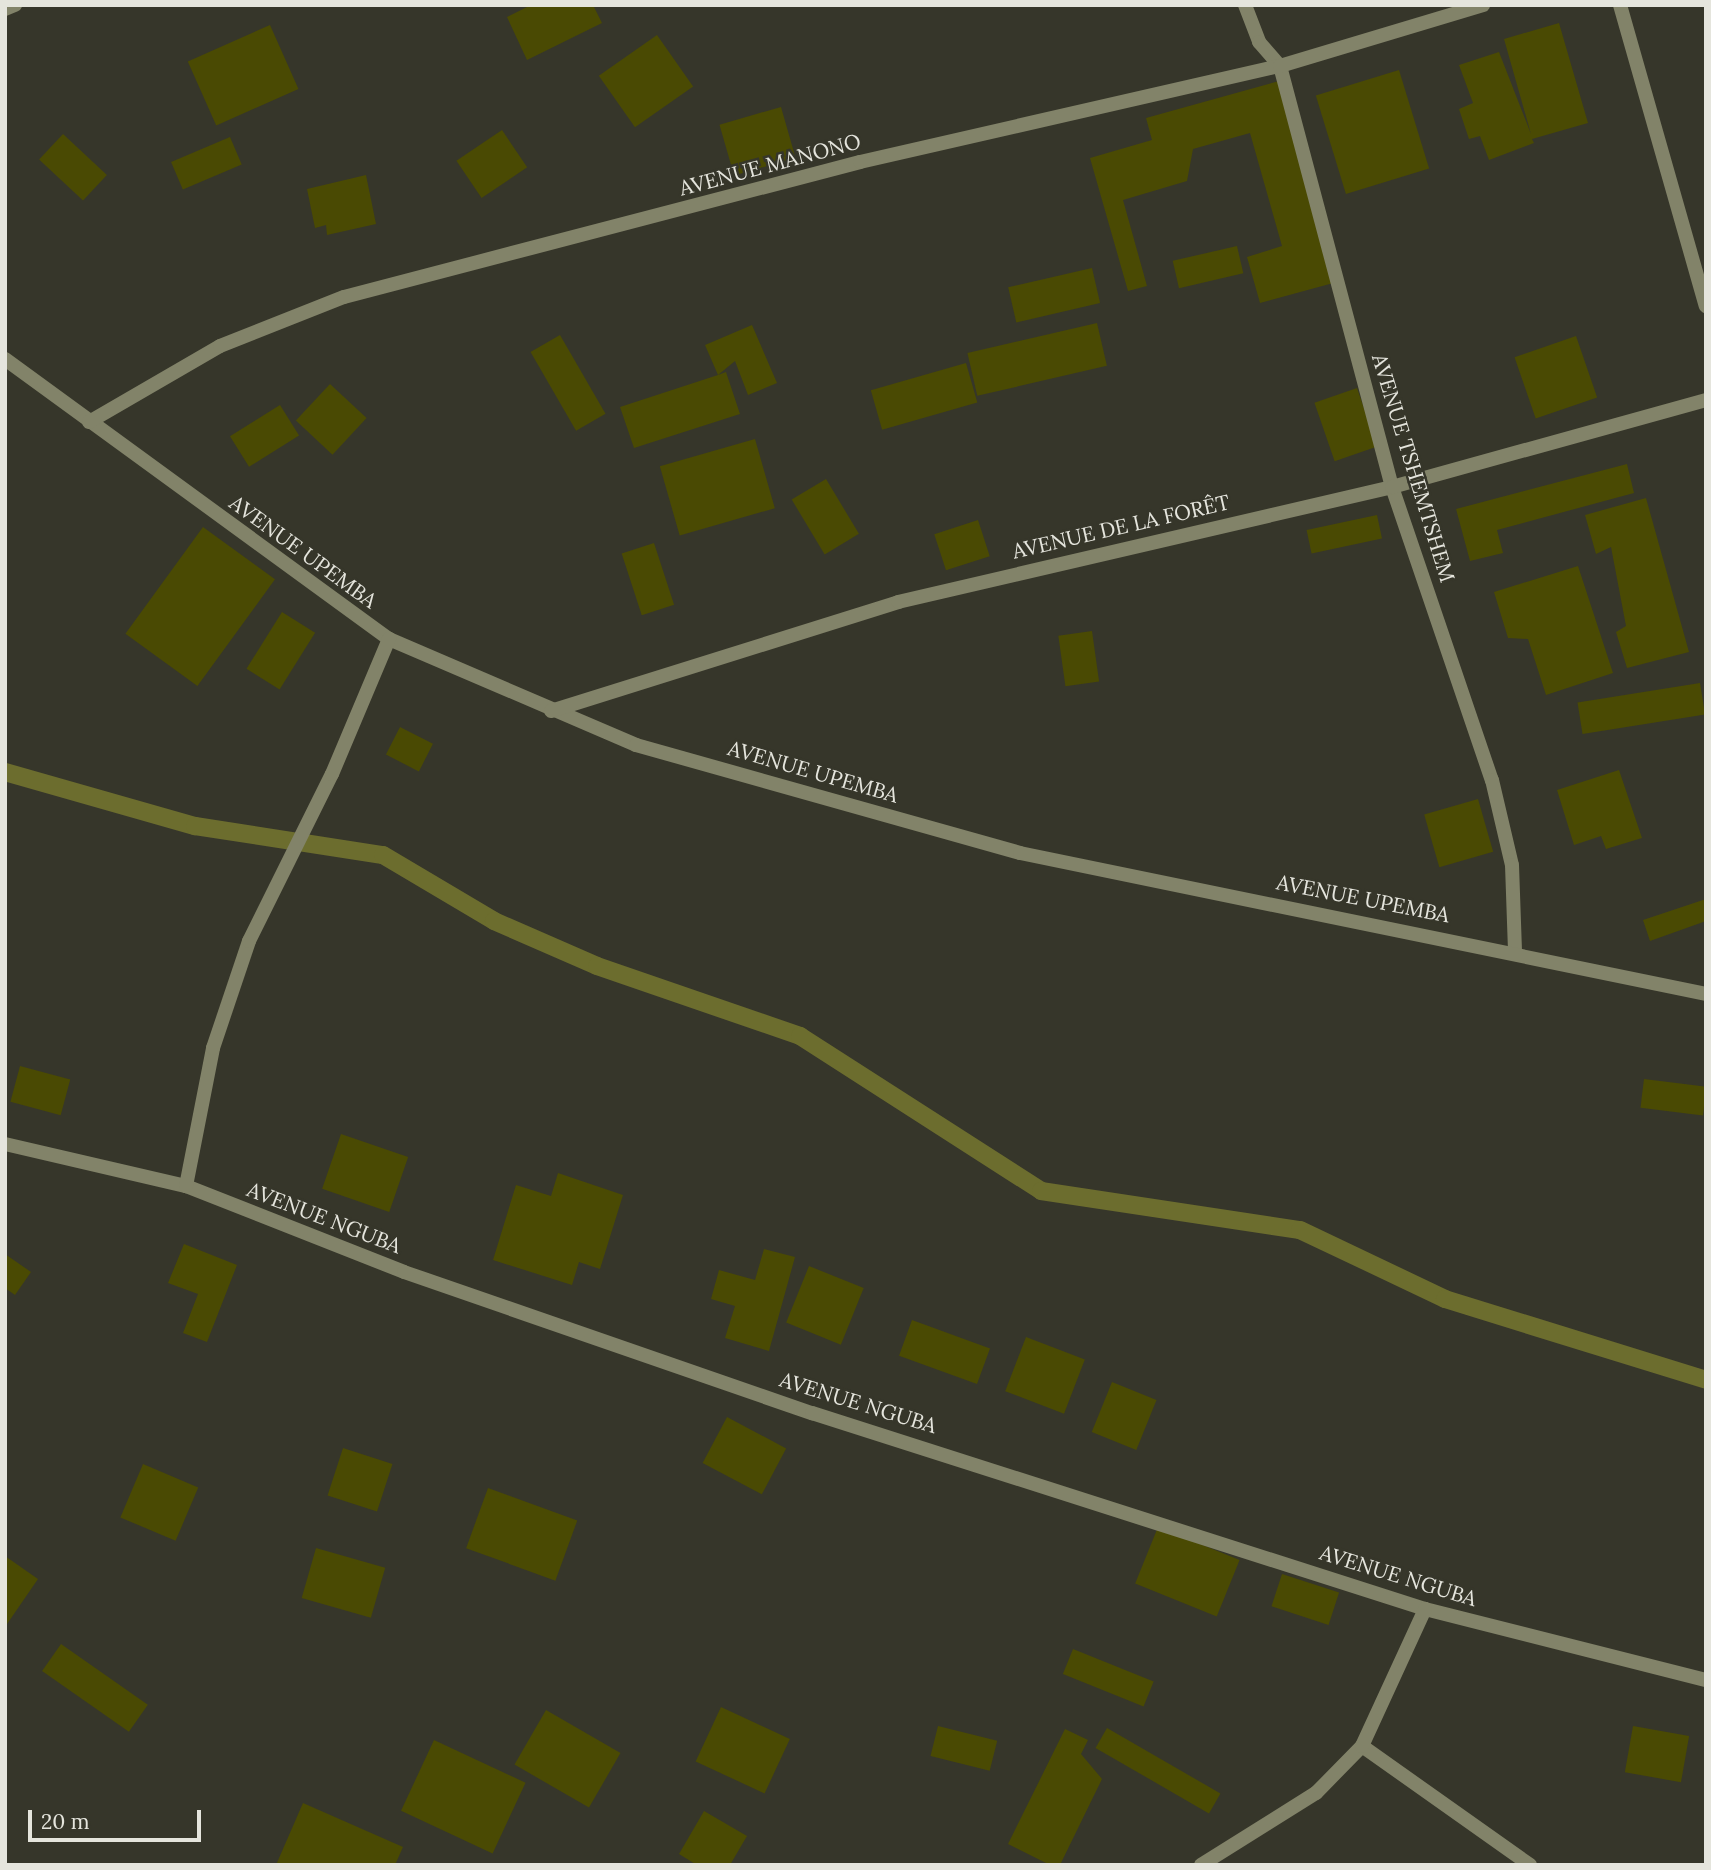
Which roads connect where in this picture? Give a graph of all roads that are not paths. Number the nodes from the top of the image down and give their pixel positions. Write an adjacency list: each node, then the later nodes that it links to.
1 (15, 5): 5 (street)
2 (1245, 5): 6 (street, AVENUE TSHEMTSHEM)
3 (1483, 5): 6 (street, AVENUE MANONO)
4 (1620, 5): 7 (street)
5 (5, 9)
6 (1280, 66): 10 (street, AVENUE MANONO); 11 (street, AVENUE TSHEMTSHEM)
7 (1706, 306)
8 (5, 359): 10 (street, AVENUE UPEMBA)
9 (1706, 400): 11 (street, AVENUE DE LA FORÊT)
10 (89, 422): 12 (street, AVENUE UPEMBA)
11 (1392, 487): 13 (street, AVENUE DE LA FORÊT); 14 (street, AVENUE TSHEMTSHEM)
12 (389, 639): 13 (street, AVENUE UPEMBA); 17 (street)
13 (551, 711): 14 (street, AVENUE UPEMBA)
14 (1516, 951): 15 (street, AVENUE UPEMBA)
15 (1706, 994)
16 (5, 1144): 17 (street, AVENUE NGUBA)
17 (186, 1186): 18 (street, AVENUE NGUBA)
18 (1425, 1609): 19 (street, AVENUE NGUBA); 20 (street)
19 (1706, 1680)
20 (1362, 1746): 21 (street); 22 (street)
21 (1201, 1865)
22 (1530, 1865)

